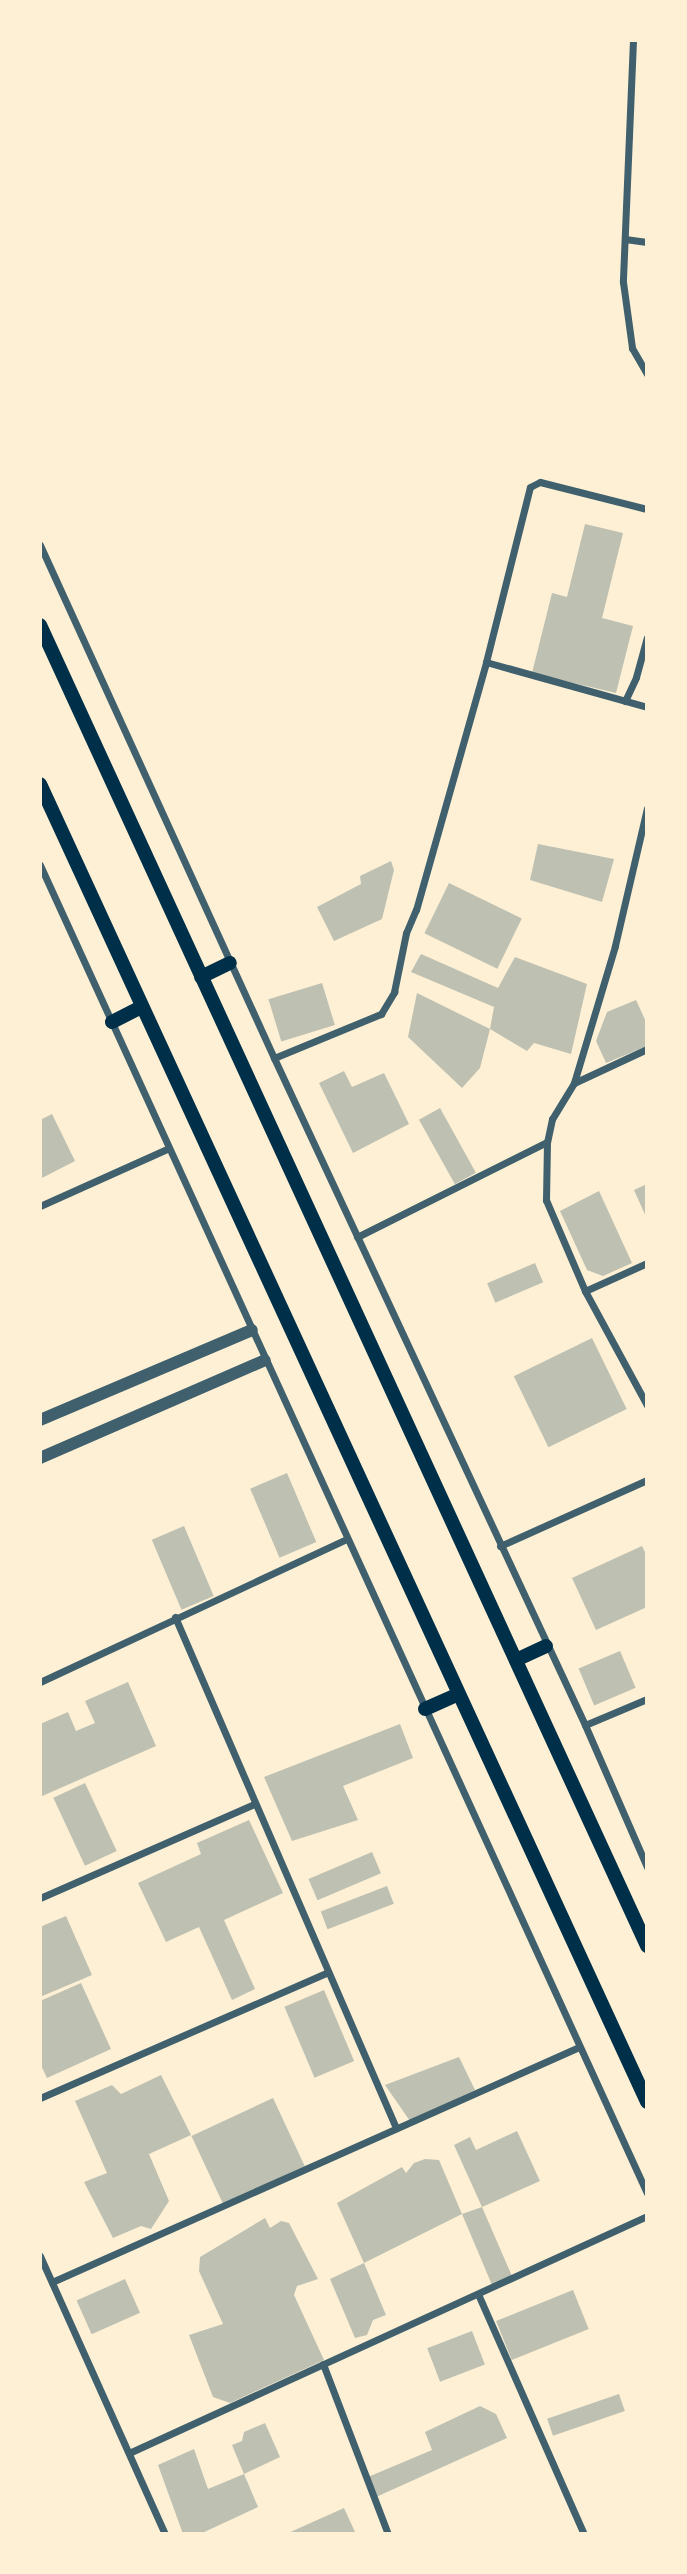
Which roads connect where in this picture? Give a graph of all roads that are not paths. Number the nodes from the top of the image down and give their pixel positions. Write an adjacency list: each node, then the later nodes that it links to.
1 (633, 40): 2 (street)
2 (625, 239): 3 (street); 4 (street)
3 (647, 242)
4 (647, 374)
5 (647, 509): 9 (street)
6 (40, 545): 15 (street)
7 (40, 625): 16 (main road)
8 (647, 637): 10 (street)
9 (486, 662): 10 (street); 20 (street)
10 (625, 701): 11 (street)
11 (647, 706)
12 (40, 784): 17 (main road)
13 (647, 808): 21 (street)
14 (40, 865): 18 (street)
15 (230, 963): 16 (main road); 20 (street)
16 (201, 977): 38 (main road)
17 (141, 1007): 18 (main road); 40 (main road)
18 (112, 1022): 23 (street)
19 (647, 1049): 21 (street)
20 (274, 1058): 25 (street)
21 (574, 1083): 22 (street)
22 (547, 1142): 25 (street); 27 (street)
23 (169, 1148): 24 (street); 28 (street)
24 (40, 1206)
25 (357, 1237): 35 (street)
26 (647, 1263): 27 (street)
27 (585, 1292): 30 (street)
28 (252, 1330): 29 (street); 31 (street)
29 (265, 1360): 32 (street); 34 (street)
30 (647, 1405)
31 (40, 1420)
32 (40, 1458)
33 (647, 1480): 35 (street)
34 (346, 1539): 36 (street); 42 (street)
35 (500, 1546): 37 (street)
36 (175, 1617): 39 (street); 44 (street)
37 (546, 1646): 38 (main road); 43 (street)
38 (516, 1660): 47 (main road)
39 (40, 1682)
40 (458, 1693): 42 (main road); 51 (main road)
41 (647, 1699): 43 (street)
42 (425, 1709): 49 (street)
43 (585, 1725): 45 (street)
44 (254, 1804): 46 (street); 48 (street)
45 (647, 1867)
46 (40, 1898)
47 (647, 1947)
48 (328, 1972): 50 (street); 52 (street)
49 (579, 2047): 52 (street); 53 (street)
50 (40, 2098)
51 (647, 2102)
52 (396, 2128): 56 (street)
53 (647, 2193)
54 (647, 2216): 57 (street)
55 (40, 2256): 56 (street)
56 (52, 2282): 59 (street)
57 (478, 2294): 58 (street); 62 (street)
58 (323, 2364): 59 (street); 61 (street)
59 (129, 2453): 60 (street)
60 (165, 2534)
61 (388, 2534)
62 (584, 2534)

